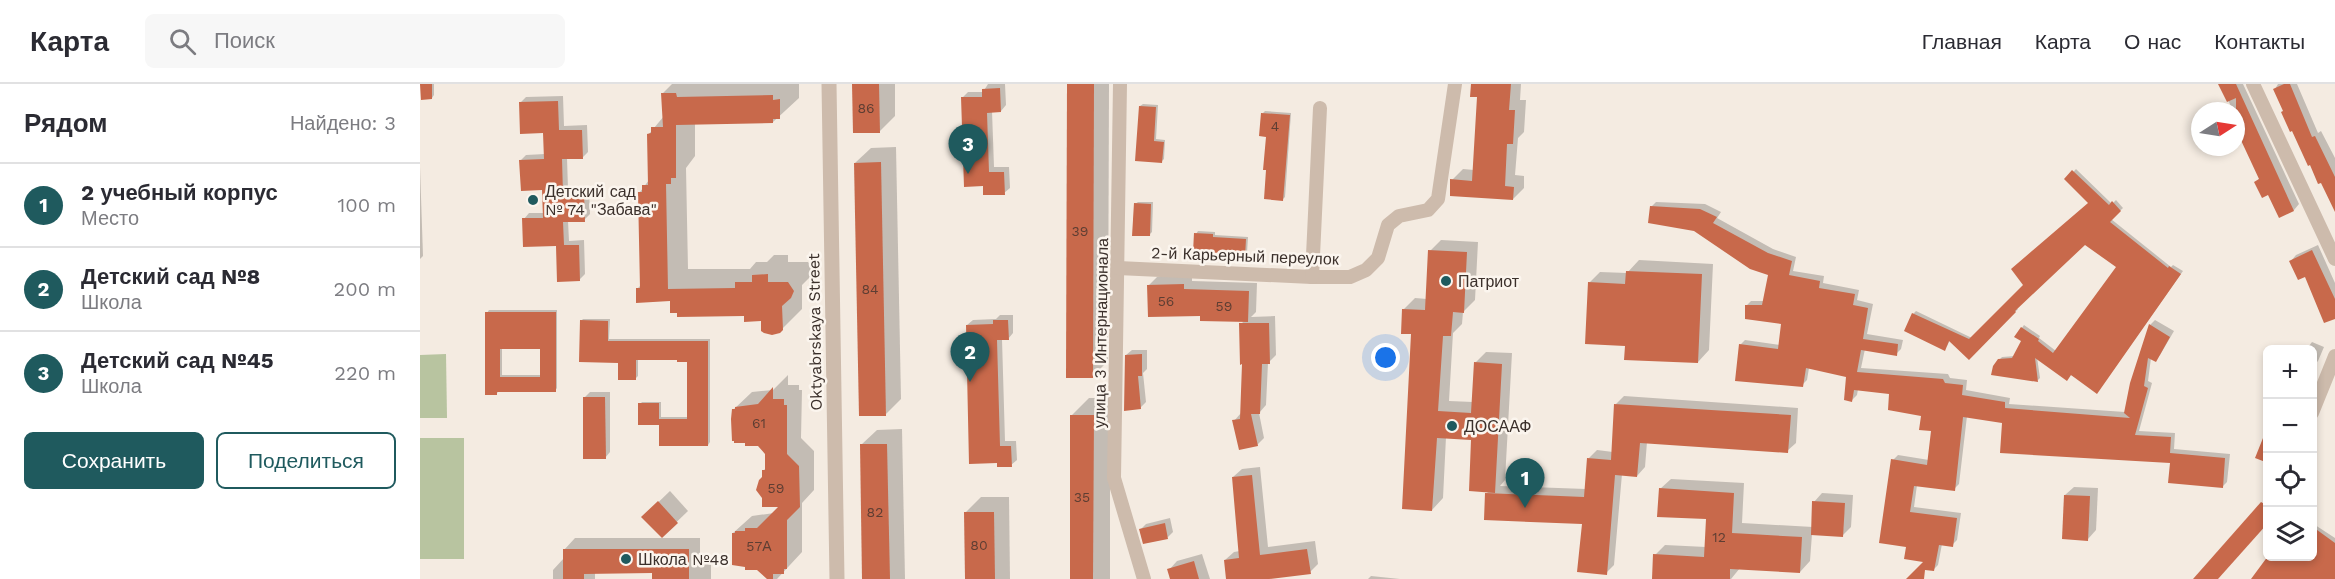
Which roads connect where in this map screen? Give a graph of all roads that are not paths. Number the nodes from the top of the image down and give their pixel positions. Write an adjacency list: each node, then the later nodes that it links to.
1 (829, 84): 11 (street, Oktyabrskaya Street)
2 (1120, 84): 7 (street, улица 3 Интернационала)
3 (1455, 84): 8 (street, 2-й Карьерный переулок)
4 (2253, 84): 6 (street)
5 (1320, 108): 8 (street)
6 (2335, 259)
7 (1118, 268): 8 (street, 2-й Карьерный переулок); 12 (street, улица 3 Интернационала)
8 (1312, 277)
9 (2335, 356): 10 (street)
10 (2317, 403)
11 (837, 579)
12 (1144, 579)

